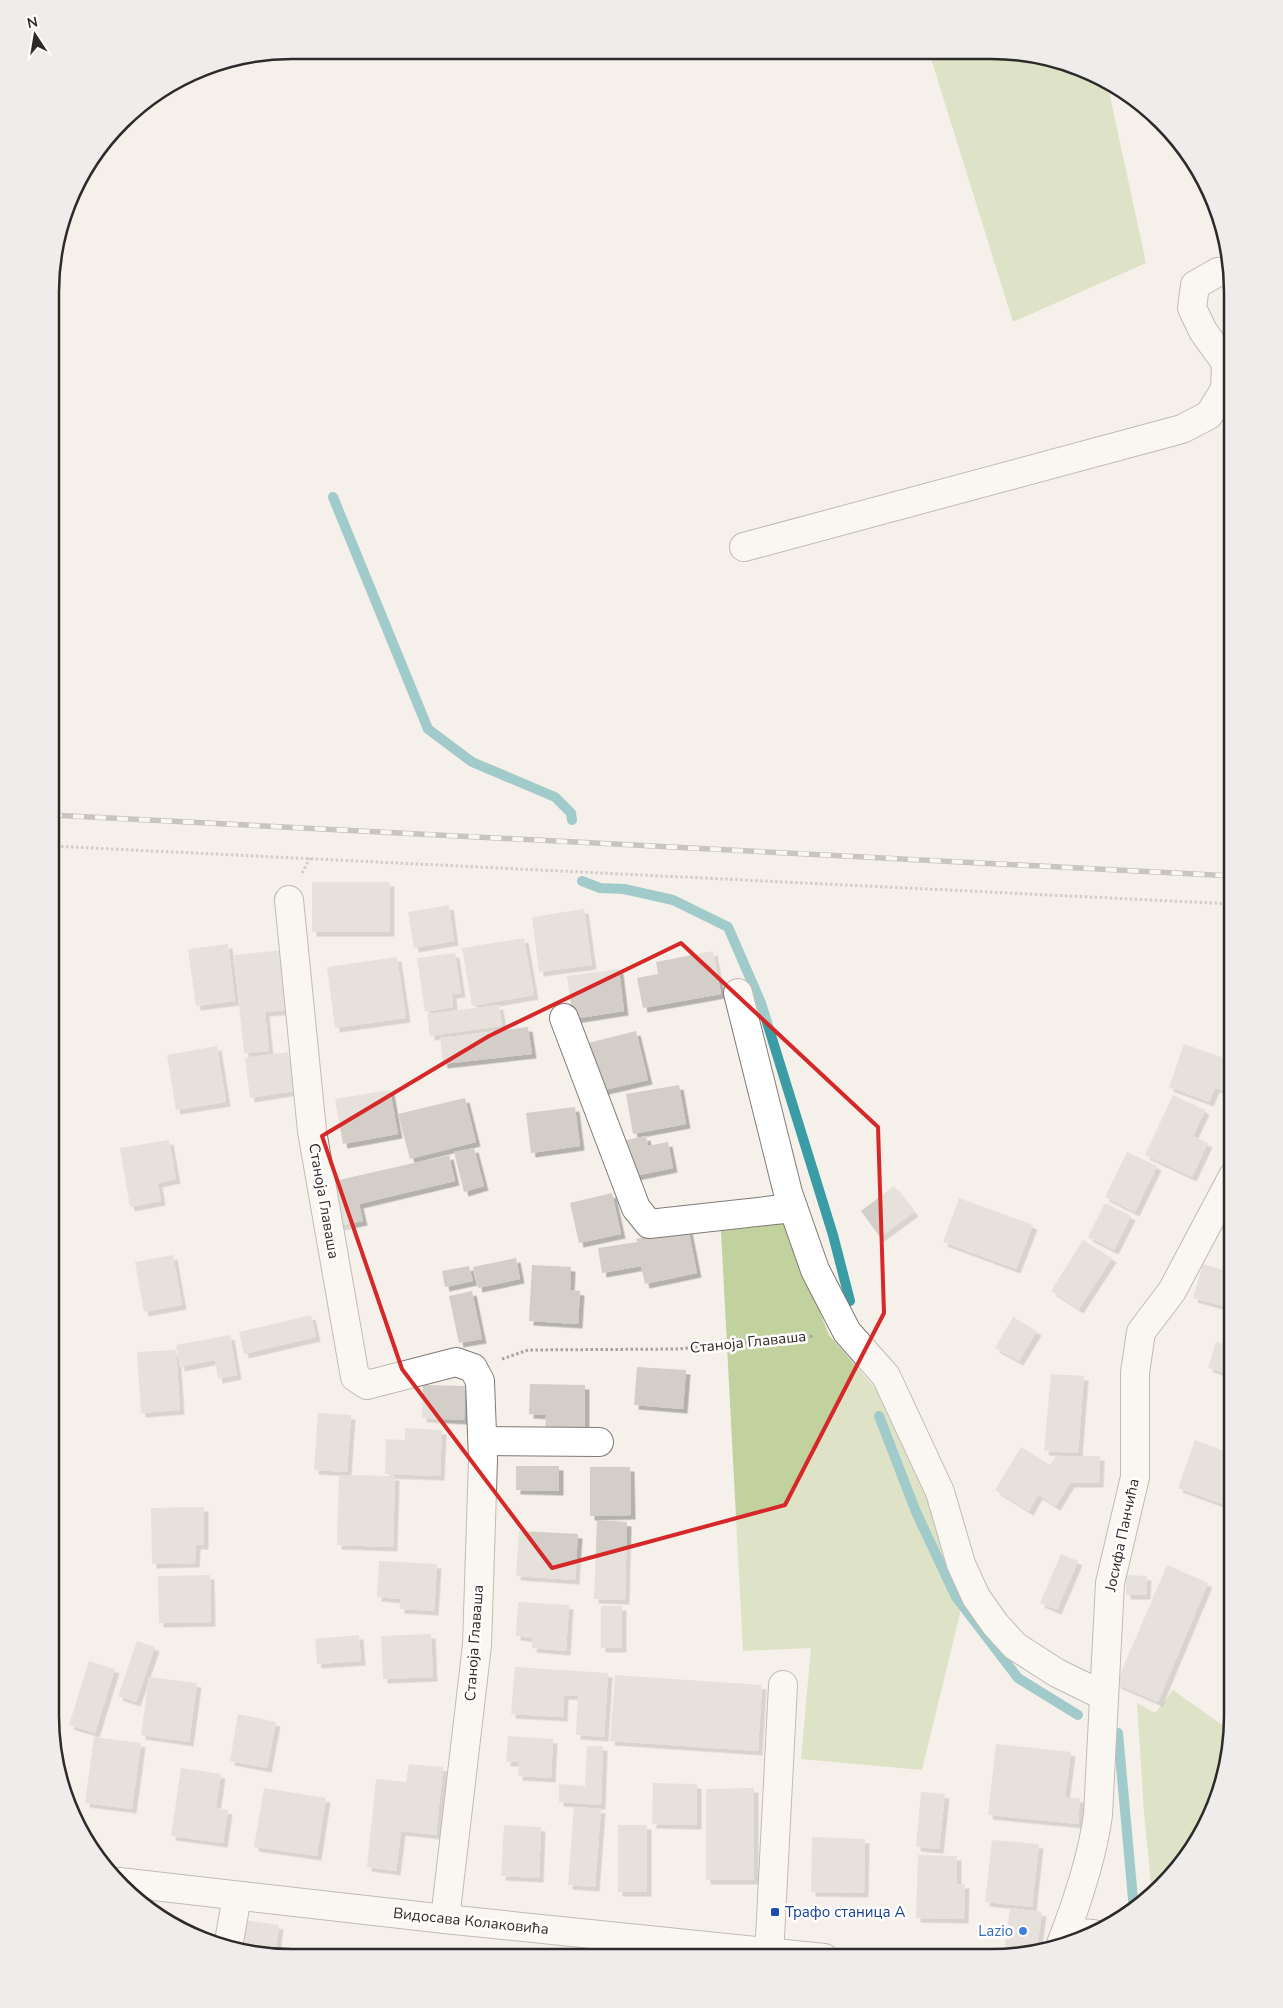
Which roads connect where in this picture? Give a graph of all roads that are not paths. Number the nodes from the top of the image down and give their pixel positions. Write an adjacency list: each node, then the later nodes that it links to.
1 (1223, 272): 2 (street)
2 (1224, 360)
3 (1224, 391): 4 (street)
4 (744, 547)
5 (289, 900): 10 (street, Станоја Главаша)
6 (738, 993): 9 (street)
7 (564, 1018): 9 (street)
8 (1224, 1193): 13 (street, Јосифа Панчића)
9 (793, 1208): 13 (street)
10 (482, 1441): 11 (street); 16 (street, Станоја Главаша)
11 (600, 1442)
12 (783, 1685): 20 (street)
13 (1104, 1696): 17 (street, Јосифа Панчића)
14 (129, 1883): 15 (street, Видосава Колаковића)
15 (237, 1896): 16 (street, Видосава Колаковића); 18 (street)
16 (445, 1919): 19 (street, Видосава Колаковића)
17 (1063, 1938)
18 (229, 1940)
19 (715, 1949)
20 (769, 1949)

